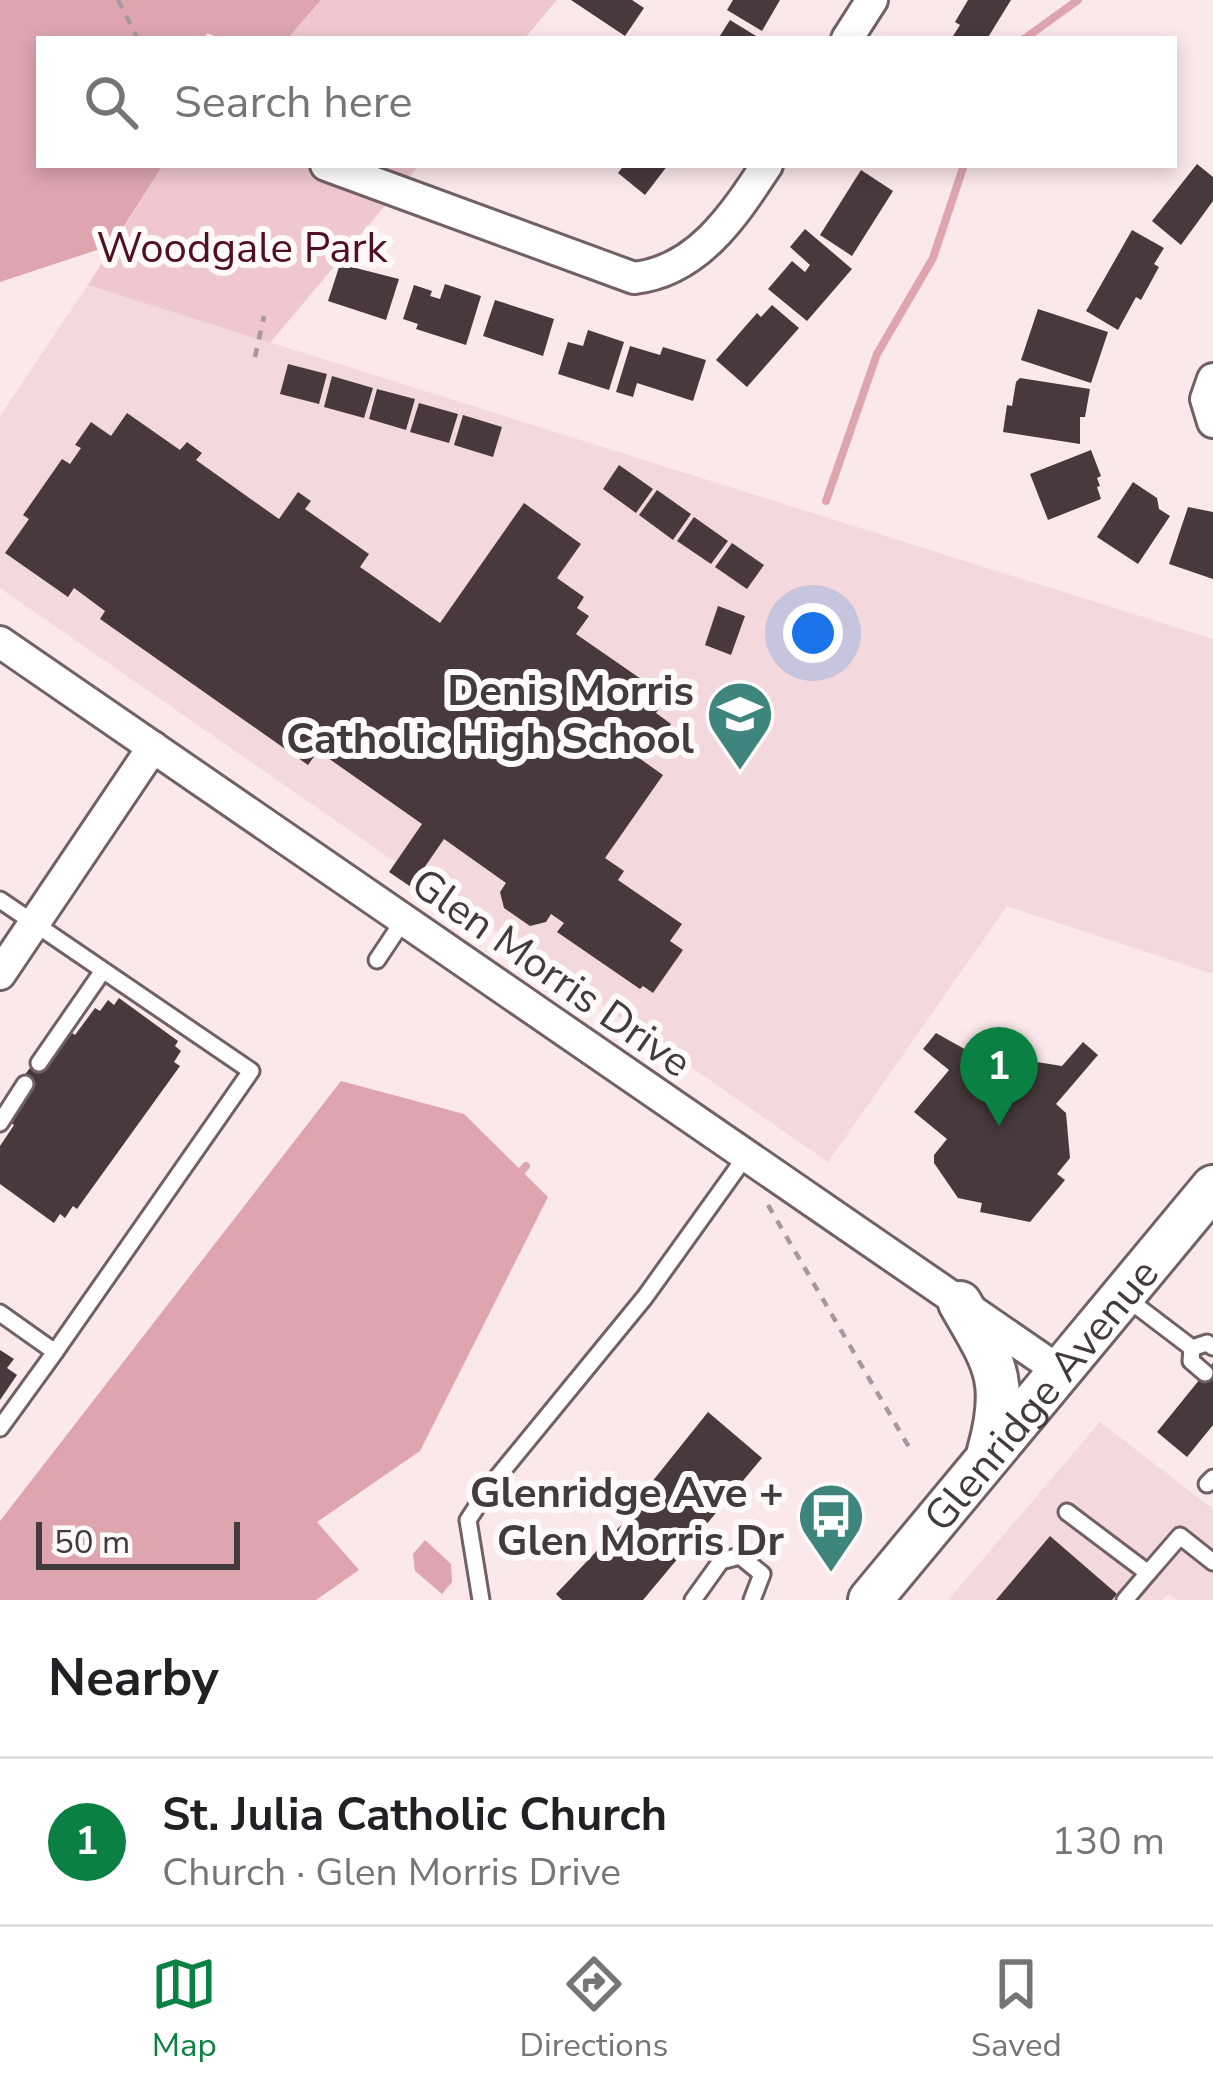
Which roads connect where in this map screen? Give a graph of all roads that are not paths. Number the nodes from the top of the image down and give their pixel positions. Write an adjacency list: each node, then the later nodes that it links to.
1 (872, 0): 2 (street)
2 (849, 36)
3 (334, 168): 4 (street)
4 (765, 168)
5 (1213, 379): 6 (street)
6 (1213, 422)
7 (0, 642): 8 (street, Glen Morris Drive)
8 (154, 747): 10 (street, Glen Morris Drive); 11 (street)
9 (0, 900): 11 (lane)
10 (403, 921): 12 (lane); 18 (street, Glen Morris Drive)
11 (34, 923): 13 (lane); 14 (street)
12 (376, 960)
13 (102, 972): 15 (lane); 25 (lane)
14 (0, 974)
15 (39, 1063)
16 (25, 1084): 17 (lane)
17 (0, 1124)
18 (746, 1156): 21 (street, Glen Morris Drive); 34 (lane)
19 (1213, 1187): 20 (main road, Glenridge Avenue)
20 (1123, 1295): 24 (lane); 26 (main road, Glenridge Avenue)
21 (960, 1303): 26 (street, Glen Morris Drive); 29 (main road)
22 (0, 1313): 25 (lane)
23 (1213, 1347): 24 (lane)
24 (1192, 1348): 27 (lane)
25 (55, 1352): 28 (lane)
26 (1058, 1370): 29 (main road, Glenridge Avenue)
27 (1205, 1372)
28 (0, 1428)
29 (987, 1458): 33 (main road, Glenridge Avenue)
30 (1066, 1512): 32 (lane)
31 (1213, 1562): 32 (lane)
32 (1148, 1573): 38 (lane)
33 (904, 1583): 37 (main road, Glenridge Avenue)
34 (481, 1600)
35 (693, 1600): 36 (lane)
36 (752, 1600)
37 (870, 1600)
38 (1125, 1600)

